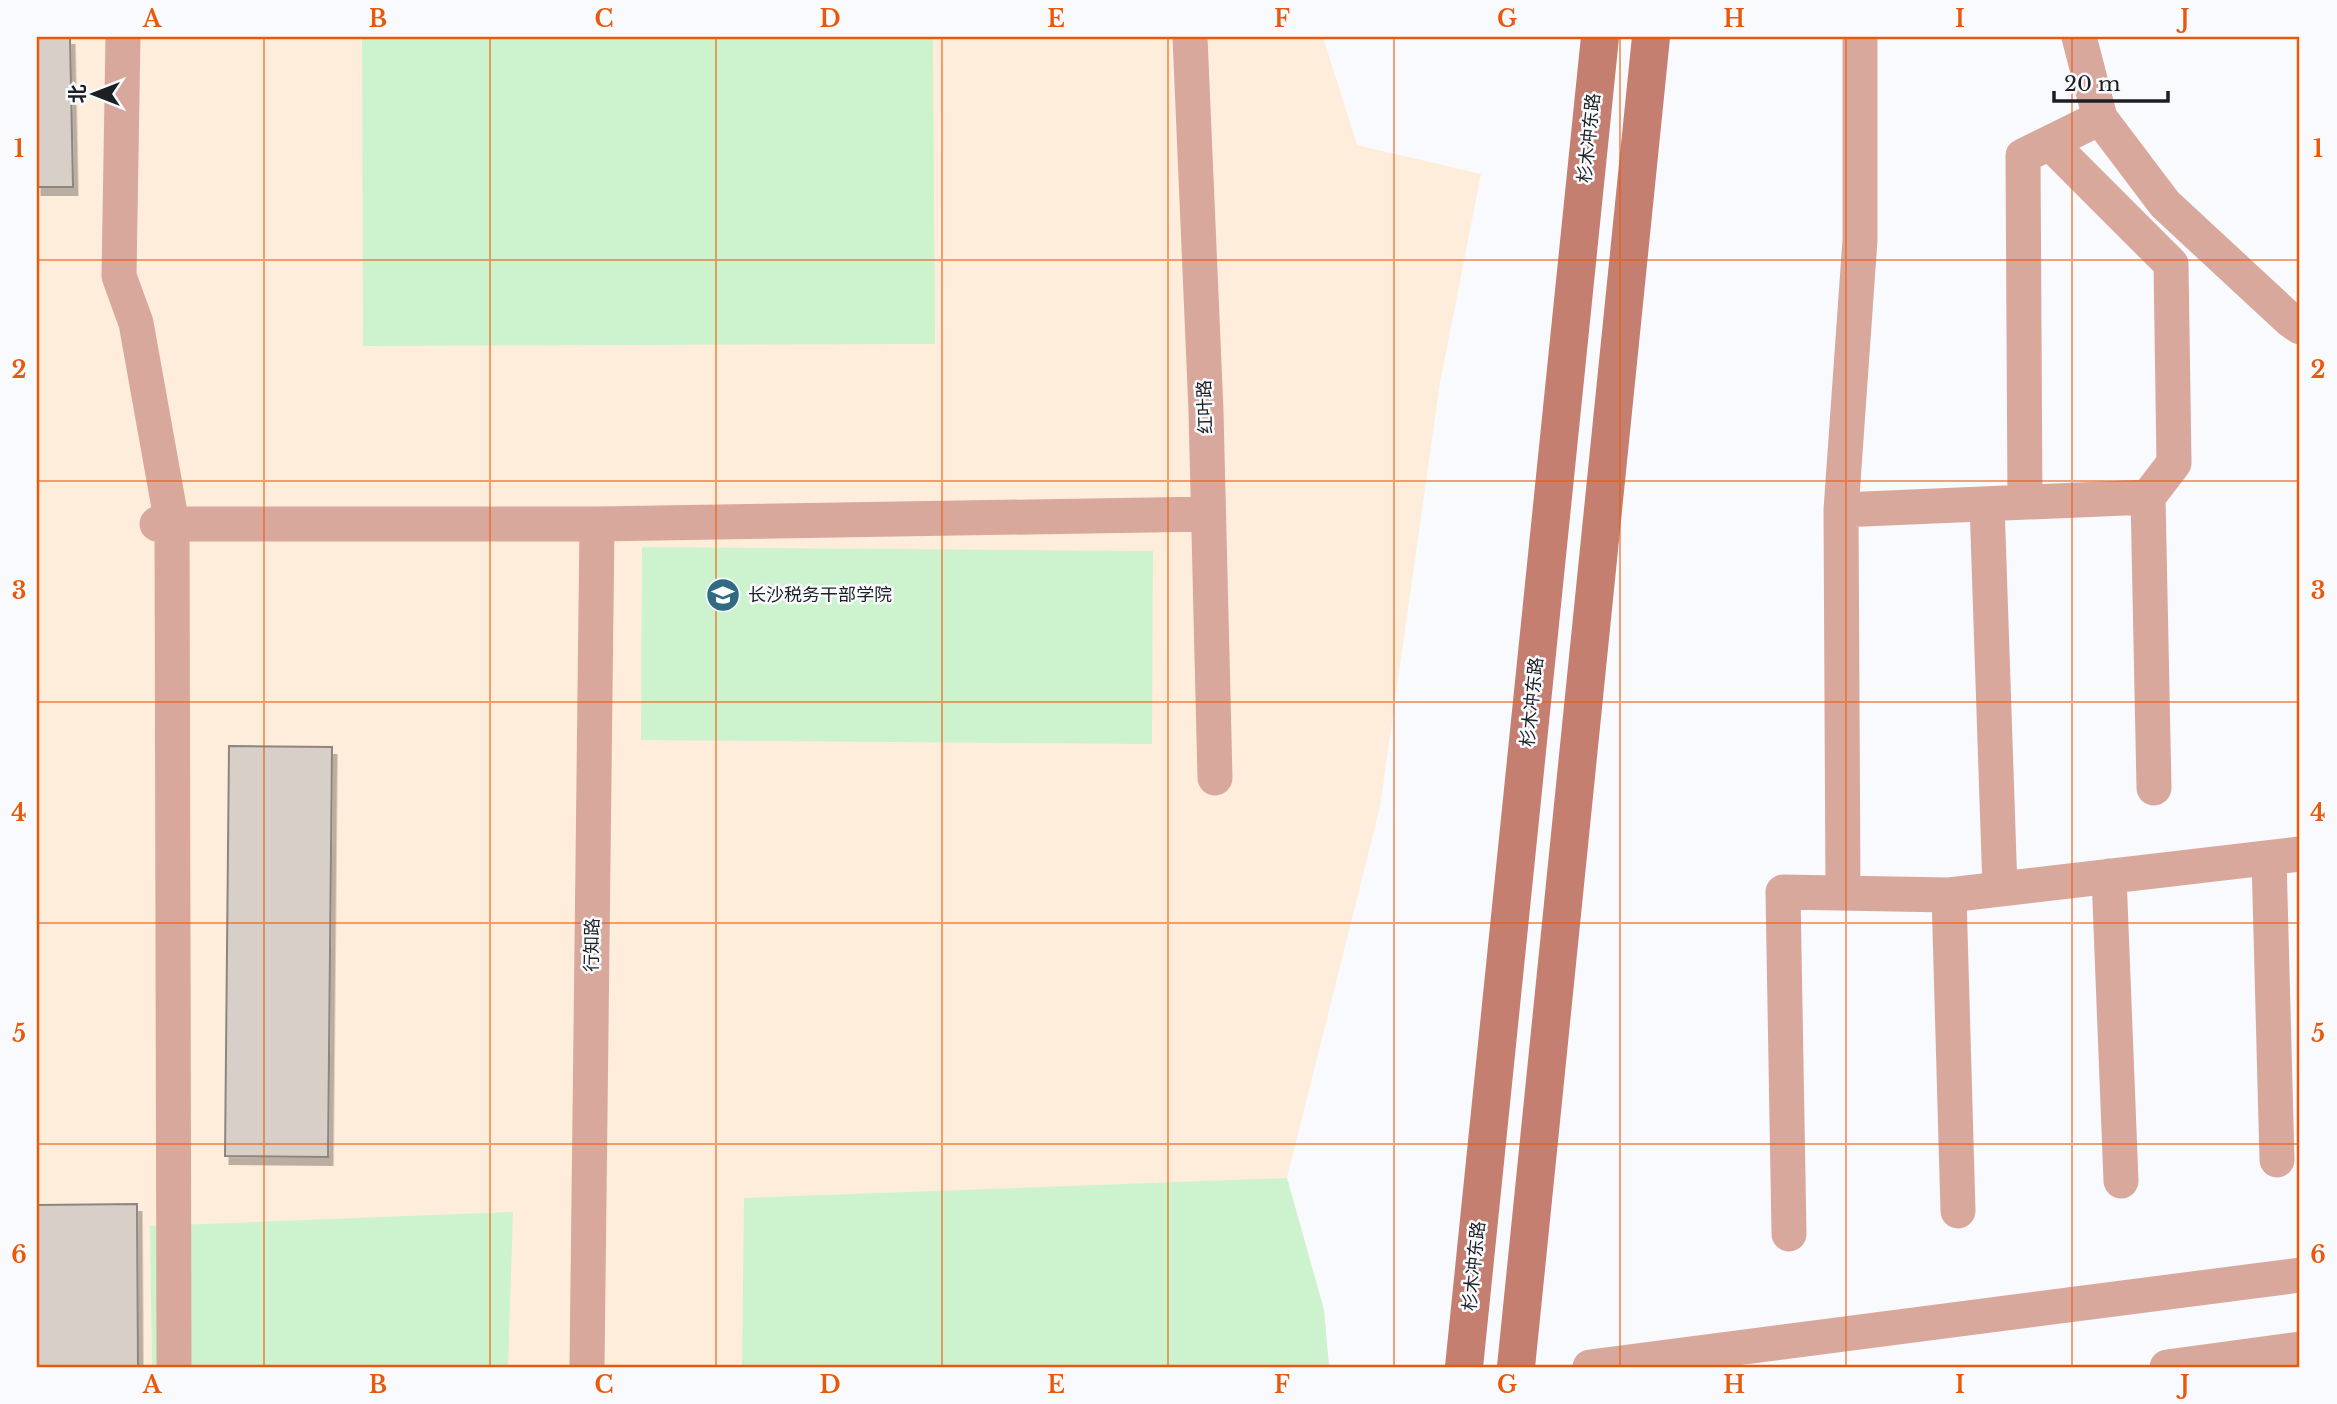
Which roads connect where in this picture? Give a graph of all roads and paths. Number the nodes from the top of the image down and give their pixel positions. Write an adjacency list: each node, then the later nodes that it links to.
1 (123, 37): 15 (street)
2 (1190, 37): 14 (street, 红叶路)
3 (1600, 37): 32 (main road, 杉木冲东路)
4 (1651, 37): 33 (main road)
5 (1860, 37): 13 (street)
6 (2079, 37): 7 (street)
7 (2100, 118): 8 (street); 9 (street)
8 (2050, 143): 10 (street); 11 (street)
9 (2300, 327)
10 (2148, 498): 11 (street); 18 (street)
11 (2025, 502): 12 (street)
12 (1987, 503): 13 (street); 21 (street)
13 (1841, 510): 22 (street)
14 (1208, 514): 16 (street); 17 (street, 红叶路)
15 (164, 524): 16 (street); 30 (street)
16 (597, 524): 31 (street, 行知路)
17 (1215, 778)
18 (2154, 788)
19 (2285, 856): 20 (street); 24 (street)
20 (2109, 876): 21 (street); 25 (street)
21 (2000, 889): 23 (street)
22 (1843, 893): 23 (street); 27 (street)
23 (1949, 895): 26 (street)
24 (2277, 1160)
25 (2121, 1181)
26 (1958, 1210)
27 (1789, 1234)
28 (2300, 1275): 34 (street)
29 (2300, 1349): 35 (street)
30 (174, 1367)
31 (587, 1367)
32 (1464, 1367)
33 (1516, 1367)
34 (1590, 1367)
35 (2167, 1367)

